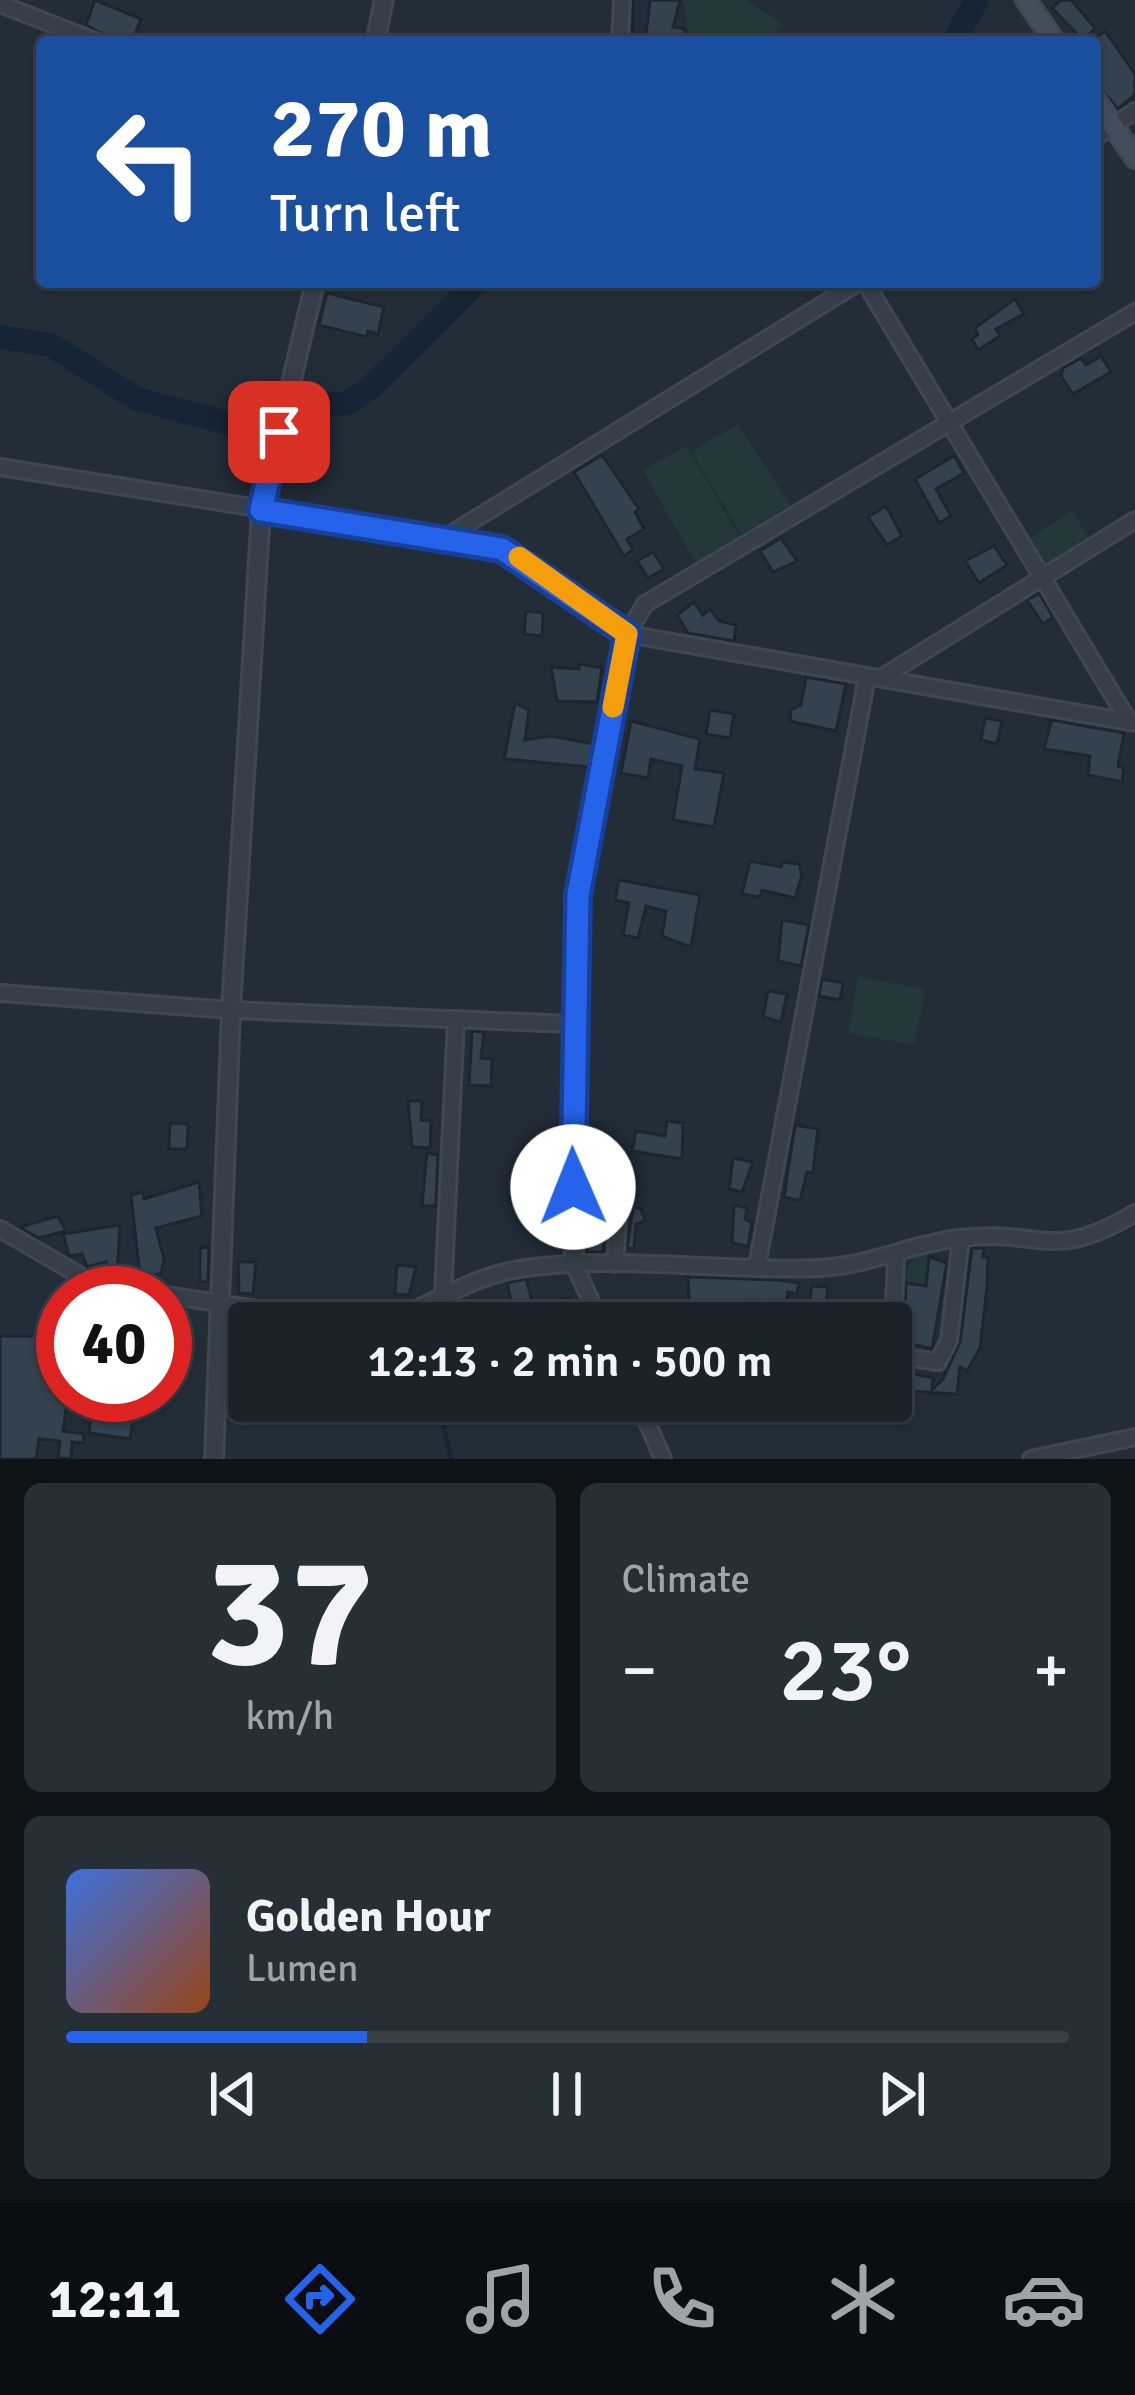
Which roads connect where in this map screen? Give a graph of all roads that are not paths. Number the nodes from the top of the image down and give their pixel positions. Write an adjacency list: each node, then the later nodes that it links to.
1 (384, 0): 6 (street)
2 (622, 0): 7 (street)
3 (1026, 0): 8 (main road)
4 (0, 4): 5 (street)
5 (83, 36)
6 (376, 36)
7 (620, 36)
8 (1051, 36)
9 (1101, 108): 11 (main road)
10 (1135, 111): 11 (street)
11 (1114, 126): 12 (street); 13 (main road)
12 (1101, 134)
13 (1135, 158)
14 (313, 288): 20 (street)
15 (852, 288): 22 (street)
16 (866, 288): 18 (street)
17 (1135, 312): 18 (street)
18 (950, 423): 23 (street); 24 (street)
19 (0, 467): 20 (street)
20 (261, 510): 22 (street); 28 (street)
21 (1135, 520): 23 (street)
22 (446, 537): 24 (street)
23 (1042, 575): 25 (street); 26 (street)
24 (627, 634): 25 (street); 30 (street)
25 (874, 677): 26 (street); 39 (street)
26 (1132, 723)
27 (0, 993): 28 (street)
28 (231, 1010): 29 (street); 42 (street)
29 (456, 1019): 30 (street); 40 (street)
30 (572, 1024): 36 (street)
31 (620, 1188): 37 (street)
32 (1135, 1213): 34 (street)
33 (0, 1229): 38 (street)
34 (961, 1238): 35 (street); 35 (street)
35 (896, 1255): 39 (street)
36 (574, 1264): 37 (street); 40 (street); 44 (street)
37 (614, 1264): 39 (street)
38 (64, 1266)
39 (757, 1266)
40 (443, 1296): 43 (street)
41 (192, 1298): 42 (street)
42 (219, 1302): 45 (street); 48 (street)
43 (429, 1302)
44 (591, 1302)
45 (228, 1303)
46 (647, 1422): 49 (street)
47 (1135, 1437): 50 (street)
48 (214, 1459)
49 (663, 1459)
50 (1031, 1459)

